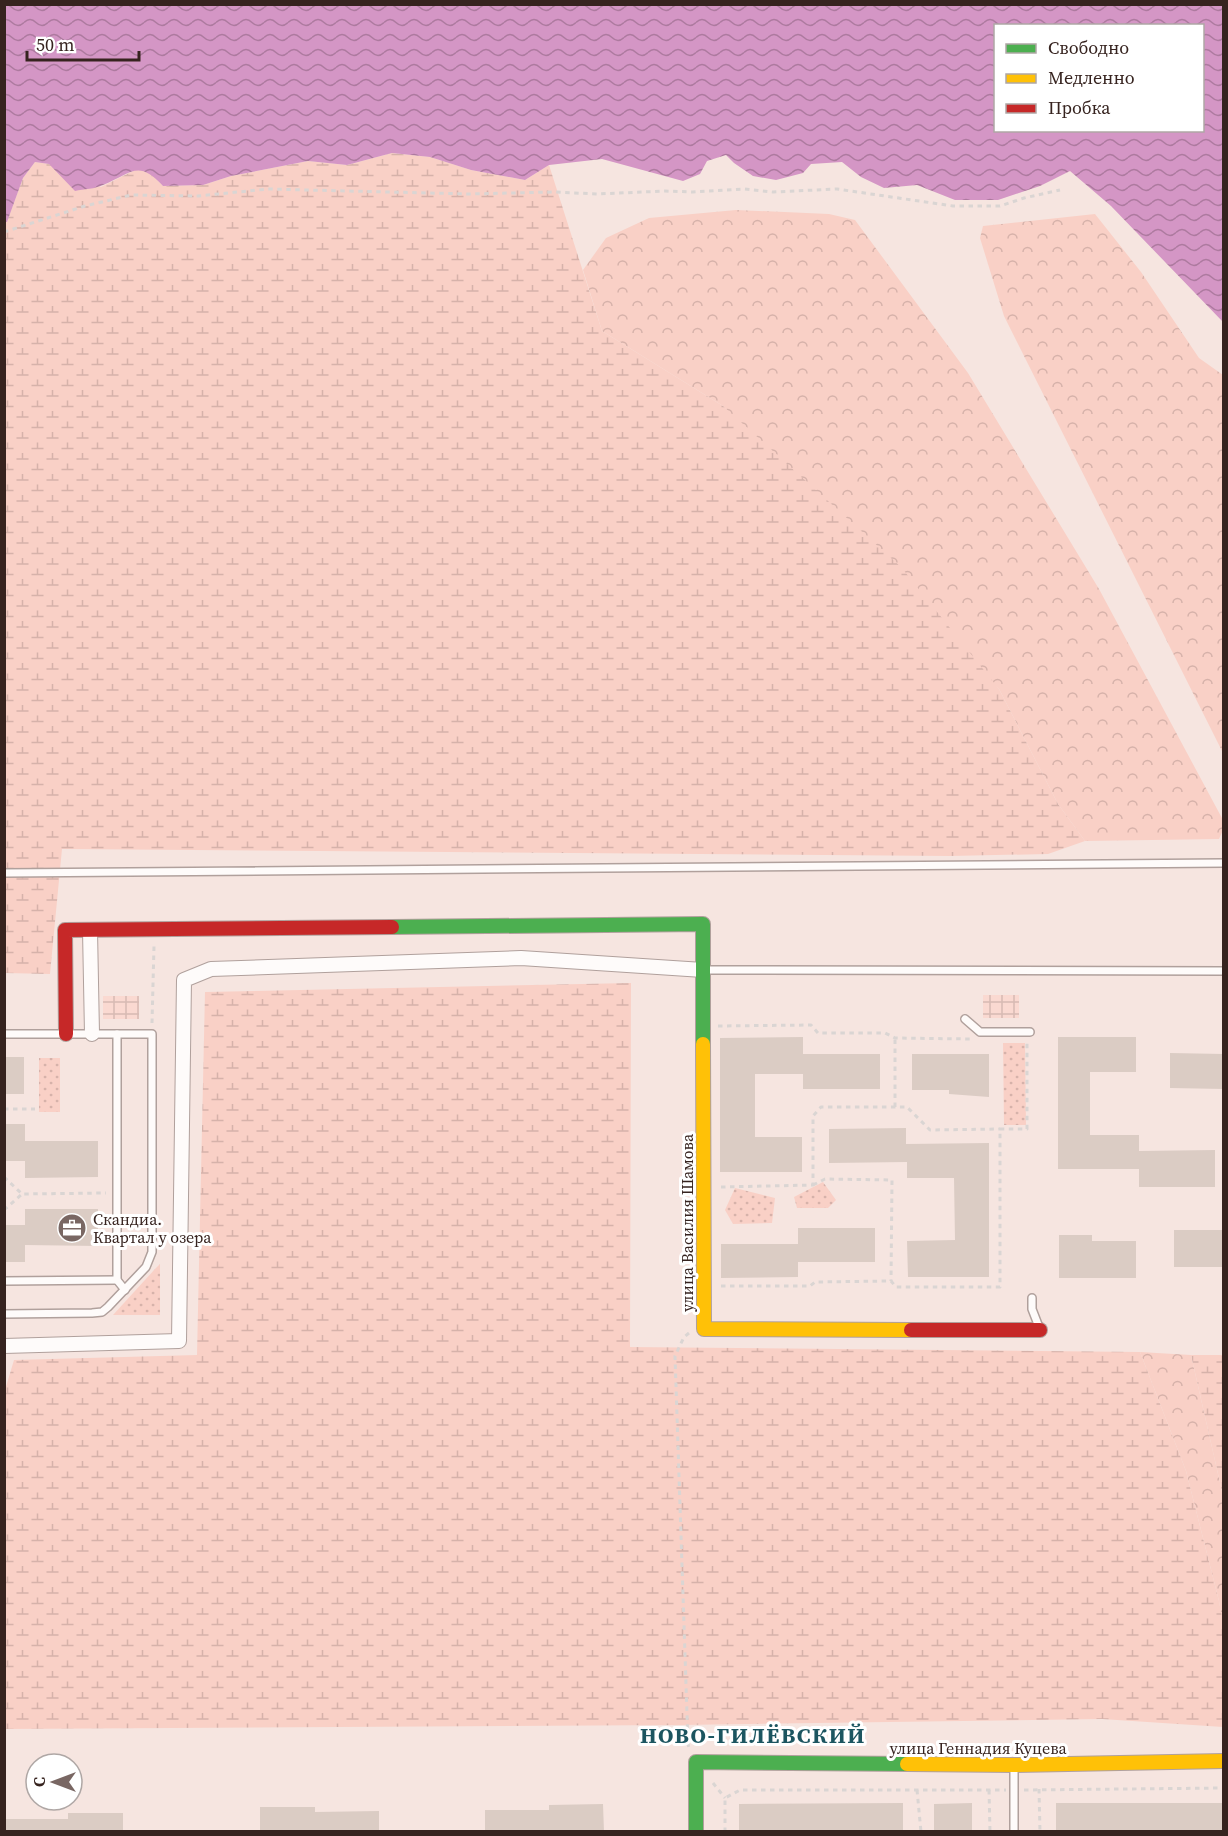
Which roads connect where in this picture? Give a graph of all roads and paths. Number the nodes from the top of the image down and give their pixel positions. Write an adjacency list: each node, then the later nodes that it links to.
1 (1060, 190): 2 (path)
2 (4, 232)
3 (1224, 863): 4 (lane)
4 (4, 873)
5 (90, 930): 6 (street, улица Василия Шамова); 11 (street); 12 (street)
6 (704, 970): 7 (lane); 35 (street, улица Василия Шамова); 36 (street)
7 (1224, 971)
8 (965, 1019): 14 (lane)
9 (715, 1026): 15 (path)
10 (4, 1034): 11 (lane)
11 (66, 1034): 12 (lane)
12 (92, 1034): 13 (lane)
13 (117, 1034): 27 (lane); 31 (lane)
14 (1029, 1035): 20 (path)
15 (896, 1038): 16 (path); 17 (path)
16 (972, 1039)
17 (895, 1107): 20 (path); 22 (path)
18 (4, 1109): 19 (path)
19 (35, 1109)
20 (1000, 1129): 29 (path)
21 (4, 1177): 25 (path)
22 (813, 1185): 23 (path); 29 (path)
23 (714, 1187)
24 (111, 1193): 25 (path)
25 (22, 1194): 26 (path)
26 (4, 1210)
27 (117, 1280): 28 (lane); 31 (lane)
28 (4, 1281)
29 (891, 1281): 30 (path)
30 (715, 1286)
31 (125, 1290): 33 (lane)
32 (1032, 1298): 35 (lane)
33 (4, 1314)
34 (696, 1327): 37 (path)
35 (1040, 1330)
36 (4, 1346)
37 (688, 1744)
38 (1224, 1761): 39 (street, улица Геннадия Куцева)
39 (1014, 1765): 44 (lane); 45 (street, улица Геннадия Куцева)
40 (1224, 1788): 41 (path)
41 (1039, 1789): 44 (path); 50 (path)
42 (917, 1790): 43 (path); 46 (path); 47 (path)
43 (989, 1790): 44 (path); 48 (path)
44 (1014, 1790): 49 (lane)
45 (696, 1832)
46 (725, 1832)
47 (921, 1832)
48 (990, 1832)
49 (1014, 1832)
50 (1040, 1832)

